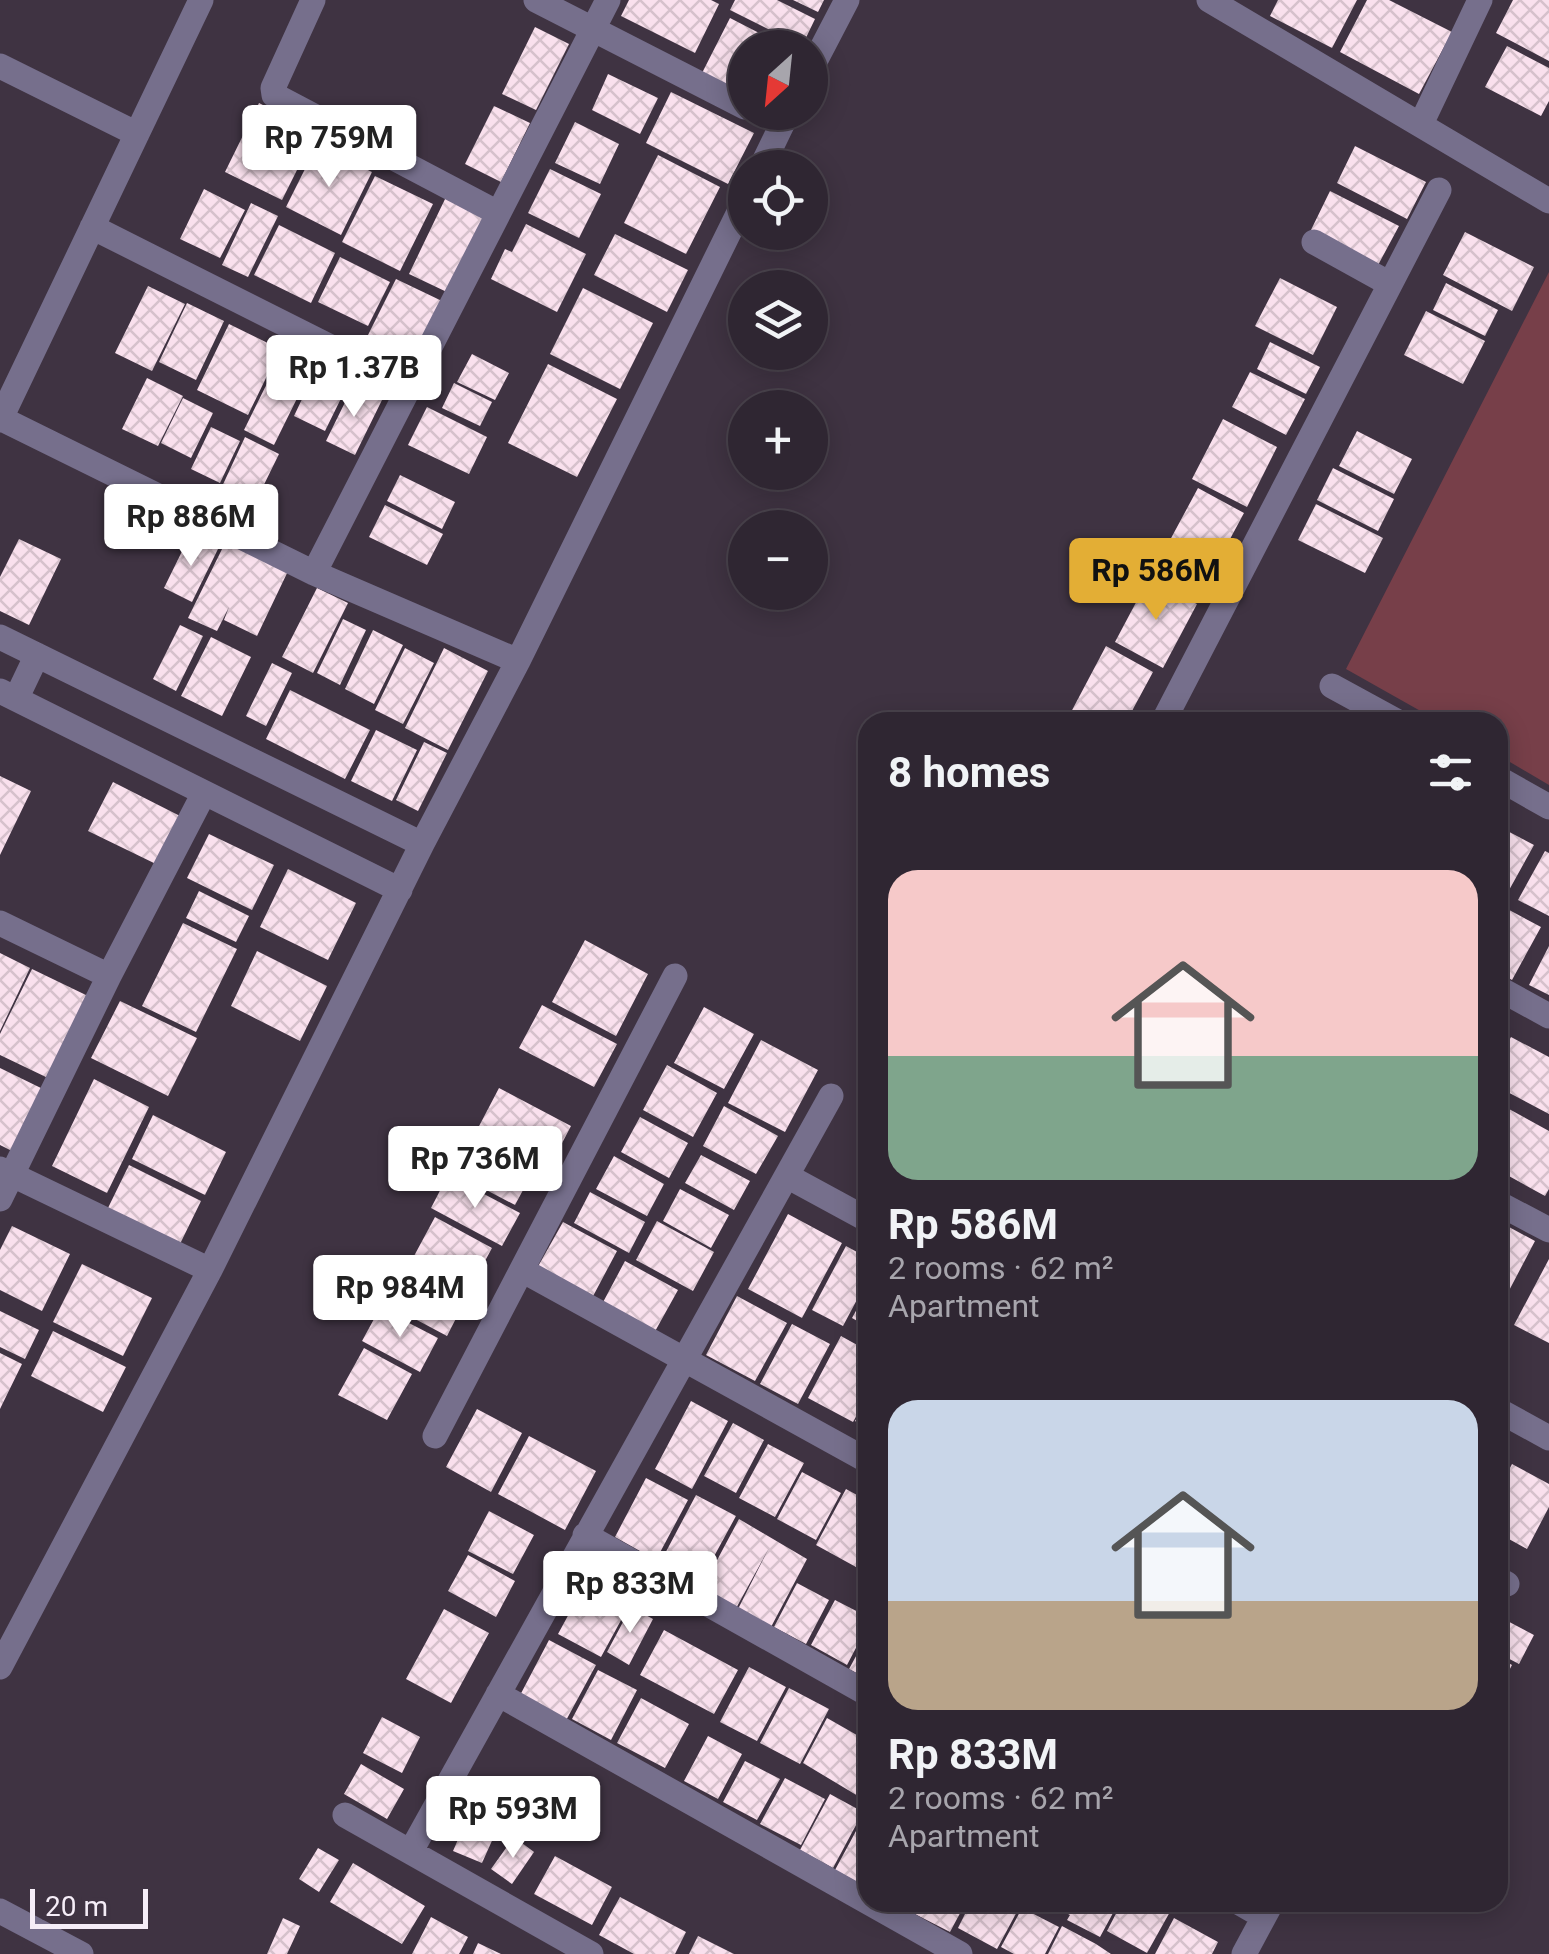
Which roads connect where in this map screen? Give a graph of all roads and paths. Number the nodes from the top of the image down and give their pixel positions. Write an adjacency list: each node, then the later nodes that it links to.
1 (201, 0): 14 (street)
2 (313, 0): 17 (street)
3 (536, 0): 9 (street)
4 (608, 0): 9 (street)
5 (847, 0): 10 (street)
6 (1209, 0): 8 (street)
7 (1480, 0): 13 (street)
8 (1236, 7): 13 (street)
9 (593, 29): 12 (street); 17 (street)
10 (828, 36)
11 (0, 66): 14 (street)
12 (728, 99)
13 (1421, 124): 16 (street)
14 (137, 134): 18 (street)
15 (1439, 190): 21 (street)
16 (1549, 201)
17 (498, 213): 22 (street)
18 (92, 228): 22 (street); 23 (street)
19 (728, 235): 27 (street)
20 (1314, 242): 21 (street)
21 (1390, 284): 30 (street)
22 (410, 387): 24 (street)
23 (0, 419): 24 (street)
24 (314, 573): 27 (street)
25 (0, 636): 26 (street)
26 (37, 655): 29 (street); 35 (street)
27 (518, 661): 35 (street)
28 (1332, 686): 31 (street)
29 (8, 695): 33 (street)
30 (1167, 712)
31 (1380, 712)
32 (1508, 784): 34 (street)
33 (204, 793): 36 (street); 38 (street)
34 (1549, 807)
35 (422, 844): 36 (street)
36 (400, 890): 49 (street)
37 (0, 923): 38 (street)
38 (109, 976): 43 (street)
39 (675, 976): 50 (street)
40 (1508, 993): 41 (street)
41 (1549, 1016)
42 (830, 1096): 44 (street)
43 (6, 1172): 45 (street); 49 (street)
44 (787, 1176): 47 (street); 51 (street)
45 (0, 1199)
46 (1508, 1208): 48 (street)
47 (858, 1215)
48 (1549, 1229)
49 (210, 1270): 57 (street)
50 (522, 1270): 51 (street); 53 (street)
51 (683, 1360): 55 (street); 56 (street)
52 (1508, 1415): 54 (street)
53 (435, 1436)
54 (1549, 1438)
55 (858, 1456)
56 (585, 1535): 59 (street); 60 (street)
57 (6, 1640): 58 (street)
58 (0, 1668)
59 (858, 1688)
60 (498, 1694): 62 (street); 63 (street)
61 (346, 1815): 62 (street)
62 (411, 1851): 68 (street)
63 (858, 1896)
64 (0, 1911): 67 (street)
65 (886, 1912): 69 (street)
66 (1267, 1912): 70 (street)
67 (80, 1954)
68 (592, 1954)
69 (960, 1954)
70 (1244, 1954)

